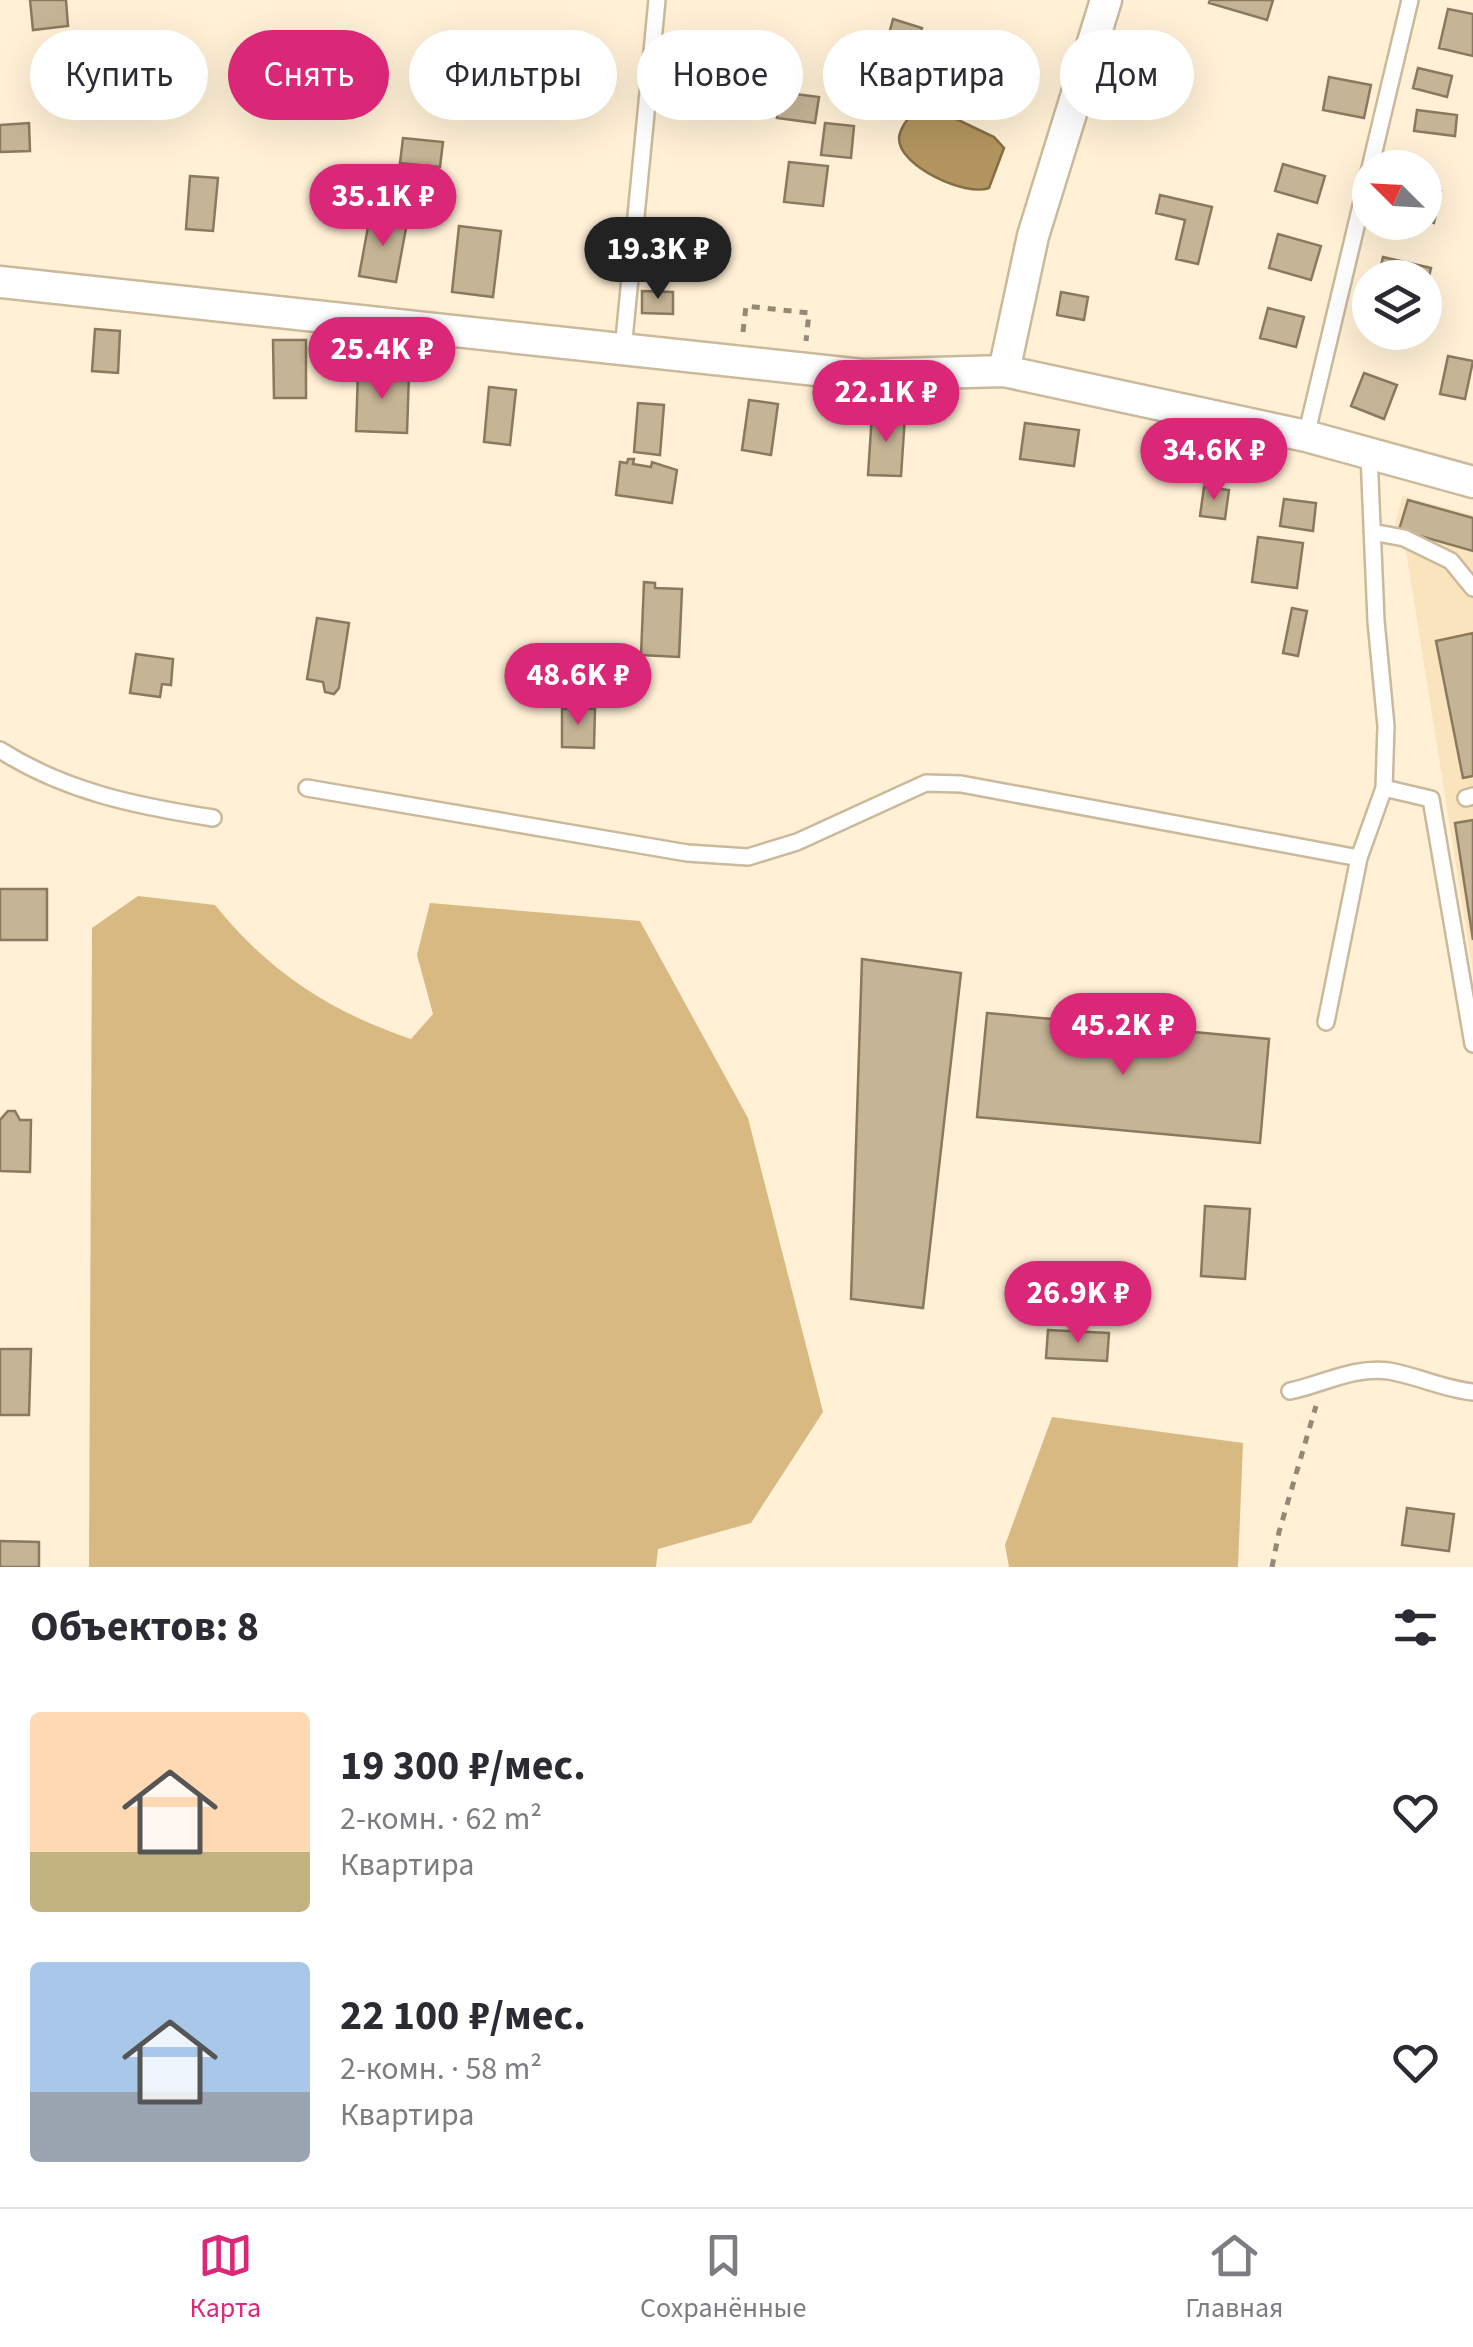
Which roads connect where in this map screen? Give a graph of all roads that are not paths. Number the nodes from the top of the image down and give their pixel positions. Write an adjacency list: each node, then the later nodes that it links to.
1 (657, 0): 7 (lane)
2 (1106, 0): 8 (street)
3 (1410, 0): 4 (lane)
4 (1374, 150)
5 (1353, 240): 9 (lane)
6 (0, 282): 7 (street)
7 (623, 350): 8 (street)
8 (1004, 371): 9 (street)
9 (1306, 436): 10 (street)
10 (1370, 454): 11 (street); 12 (lane)
11 (1473, 482)
12 (1372, 532): 13 (lane); 16 (lane)
13 (1473, 588)
14 (0, 750): 17 (lane)
15 (306, 788): 18 (lane)
16 (1384, 788): 18 (lane); 20 (lane)
17 (212, 818)
18 (1359, 858): 19 (lane)
19 (1326, 1022)
20 (1473, 1044)
21 (1290, 1391): 22 (lane)
22 (1473, 1392)

